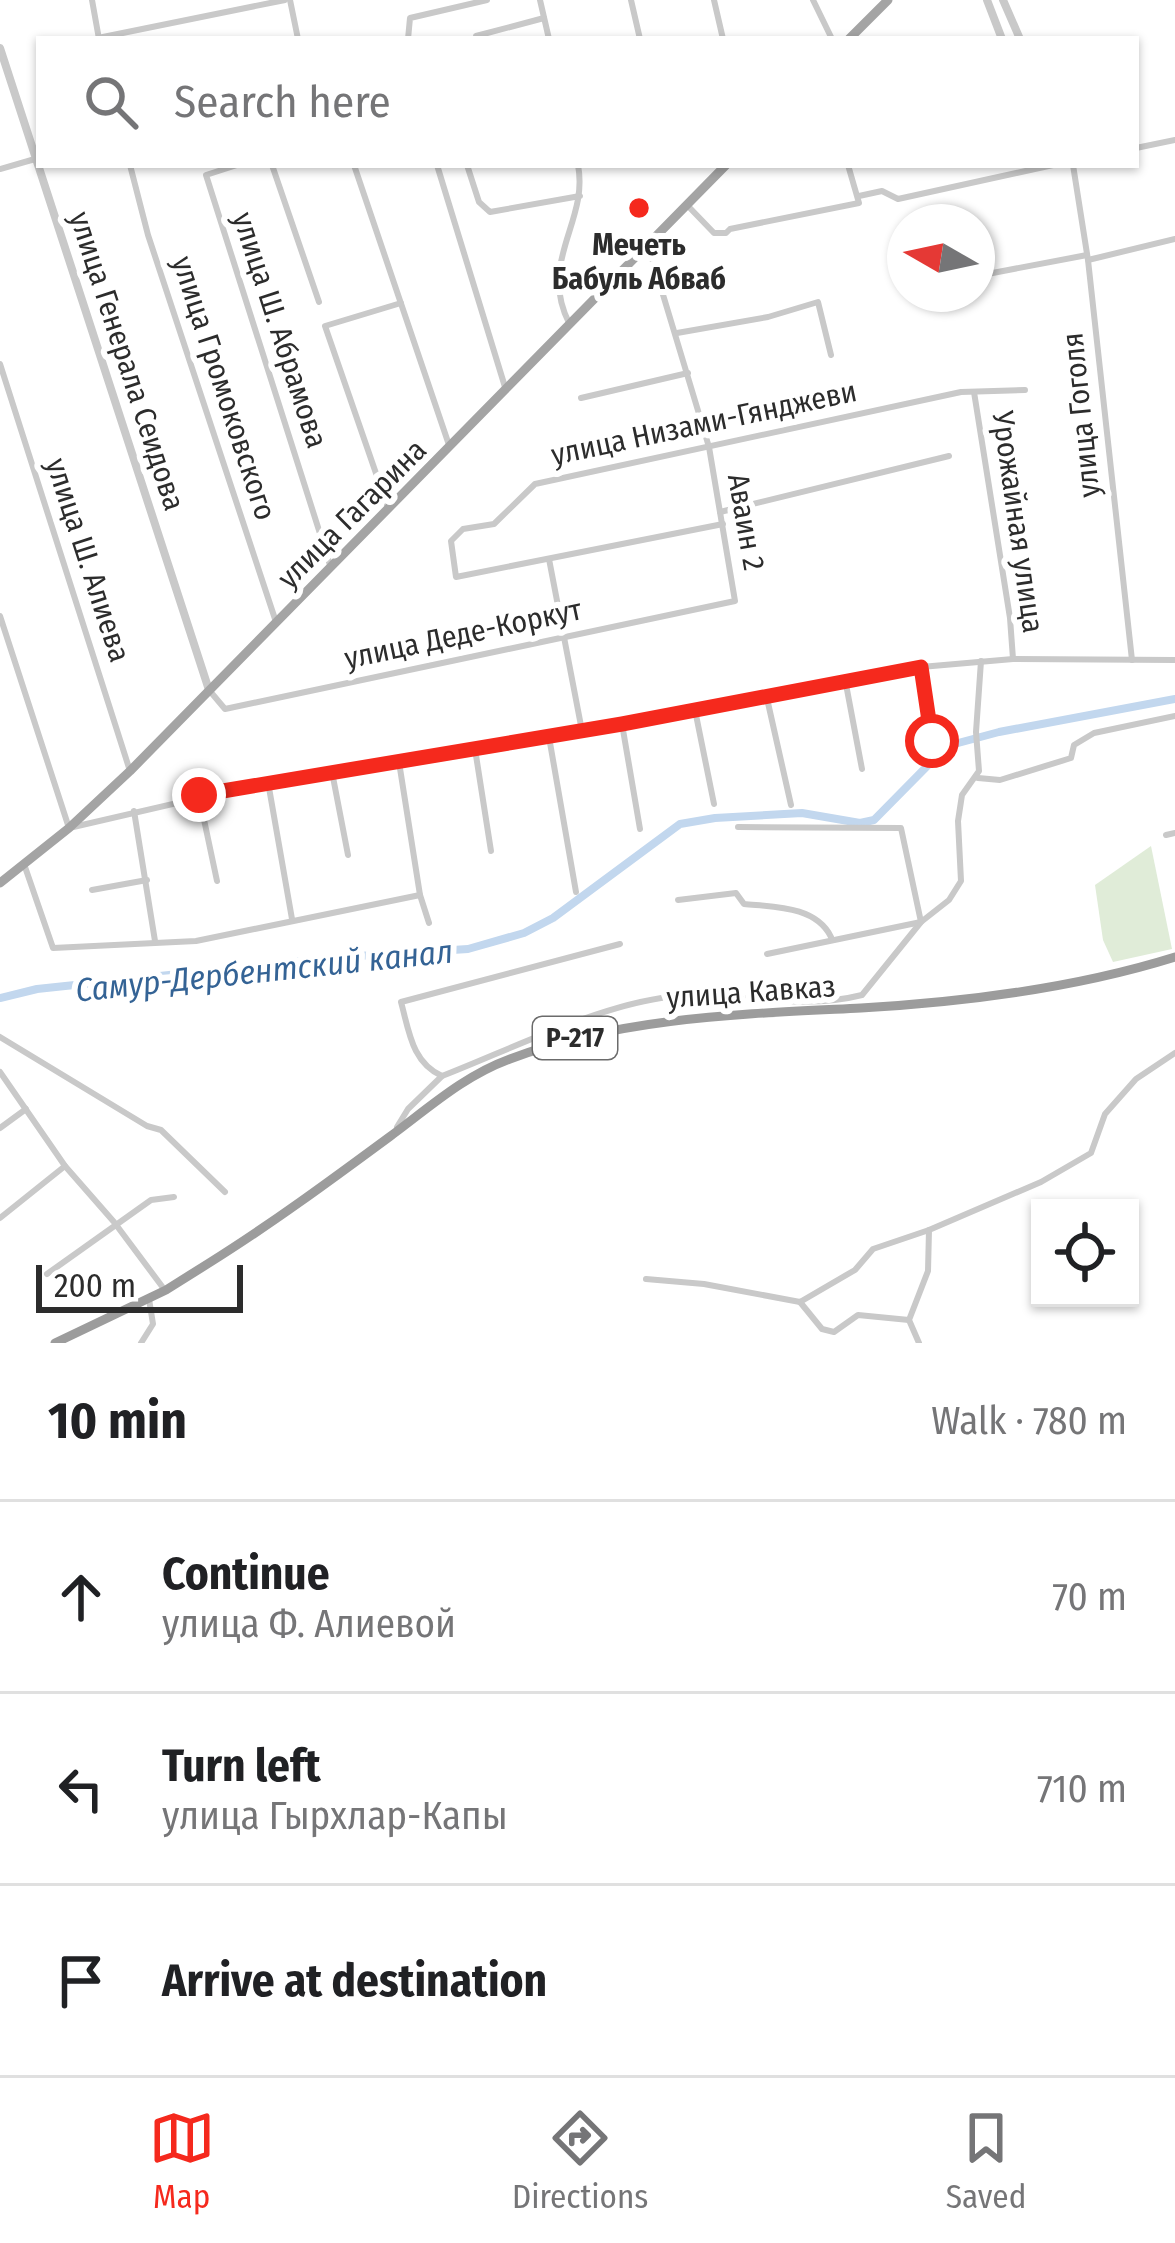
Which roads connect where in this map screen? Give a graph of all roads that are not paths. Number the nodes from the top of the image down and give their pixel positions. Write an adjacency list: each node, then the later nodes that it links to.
1 (92, 0): 13 (street)
2 (287, 0): 14 (street); 15 (street)
3 (487, 0): 11 (street)
4 (540, 0): 12 (street)
5 (631, 0): 19 (street)
6 (714, 0): 20 (street)
7 (813, 0): 21 (street)
8 (888, 0): 22 (main road)
9 (987, 0): 23 (street)
10 (1003, 0): 24 (street)
11 (459, 3): 16 (street)
12 (544, 18): 17 (street); 18 (street)
13 (98, 36)
14 (113, 36)
15 (297, 36)
16 (408, 36)
17 (476, 36)
18 (548, 36)
19 (639, 36)
20 (722, 36)
21 (831, 36)
22 (852, 36)
23 (1001, 36)
24 (1019, 36)
25 (0, 48): 28 (street, улица Генерала Сеидова)
26 (1175, 140): 27 (street)
27 (1139, 147)
28 (34, 159): 29 (street, улица Генерала Сеидова); 42 (street)
29 (36, 165)
30 (37, 168): 79 (street, улица Генерала Сеидова)
31 (131, 168): 71 (street, улица Громоковского)
32 (229, 168): 68 (street, улица Ш. Абрамова)
33 (273, 168): 50 (street)
34 (355, 168): 51 (street)
35 (438, 168): 57 (street)
36 (468, 168): 43 (street)
37 (578, 168): 43 (street)
38 (723, 168): 45 (main road, улица Гагарина)
39 (849, 168): 44 (street)
40 (1039, 168): 44 (street)
41 (1073, 168): 48 (street, улица Гоголя)
42 (0, 169)
43 (581, 196): 52 (street)
44 (858, 199): 45 (street)
45 (687, 205): 47 (main road, улица Гагарина)
46 (1175, 239): 48 (street)
47 (648, 245): 52 (main road, улица Гагарина); 53 (street, Аваин 2)
48 (1088, 258): 49 (street); 74 (street, улица Гоголя)
49 (995, 273)
50 (319, 302)
51 (401, 303): 62 (street); 64 (street)
52 (569, 325): 57 (main road, улица Гагарина)
53 (677, 333): 54 (street); 56 (street, Аваин 2)
54 (831, 355)
55 (0, 364): 90 (street, улица Ш. Алиева)
56 (689, 372): 60 (street); 61 (street, Аваин 2)
57 (506, 390): 62 (main road, улица Гагарина)
58 (1025, 390): 59 (street, улица Низами-Гянджеви)
59 (974, 392): 61 (street, улица Низами-Гянджеви); 73 (street, Урожайная улица)
60 (581, 398)
61 (709, 447): 65 (street, Аваин 2); 67 (street, улица Низами-Гянджеви)
62 (450, 449): 64 (main road, улица Гагарина)
63 (949, 456): 65 (street)
64 (389, 510): 68 (main road, улица Гагарина)
65 (720, 512): 66 (street, Аваин 2)
66 (723, 524): 67 (street); 69 (street, Аваин 2)
67 (549, 559): 72 (street)
68 (331, 568): 71 (main road, улица Гагарина)
69 (735, 601): 72 (street, улица Деде-Коркут)
70 (0, 616): 99 (street)
71 (277, 625): 79 (main road, улица Гагарина)
72 (564, 637): 79 (street, улица Деде-Коркут); 84 (street)
73 (1013, 659): 74 (street); 76 (street)
74 (1132, 660): 75 (street)
75 (1175, 660)
76 (980, 661): 77 (street); 92 (street)
77 (921, 667): 78 (street); 86 (street)
78 (845, 679): 80 (street); 89 (street)
79 (209, 690): 90 (main road, улица Гагарина)
80 (766, 694): 81 (street); 96 (street)
81 (695, 710): 83 (street); 95 (street)
82 (1175, 716): 92 (street)
83 (622, 724): 84 (street); 100 (street)
84 (582, 731): 85 (street)
85 (549, 737): 87 (street); 108 (street)
86 (932, 741)
87 (476, 749): 88 (street); 101 (street)
88 (399, 762): 91 (street); 109 (street)
89 (862, 769)
90 (130, 771): 99 (main road, улица Гагарина)
91 (332, 772): 93 (street); 102 (street)
92 (976, 778): 112 (street)
93 (268, 782): 94 (street); 111 (street)
94 (199, 795): 97 (street); 105 (street)
95 (714, 804)
96 (791, 805)
97 (134, 811): 99 (street); 104 (street)
98 (738, 827): 112 (street)
99 (69, 828): 103 (main road, улица Гагарина)
100 (640, 829)
101 (491, 851)
102 (348, 855)
103 (24, 864): 106 (main road, улица Гагарина); 115 (street)
104 (147, 880): 107 (street); 115 (street)
105 (217, 881)
106 (0, 883)
107 (92, 890)
108 (576, 892)
109 (420, 895): 111 (street); 113 (street)
110 (678, 900): 114 (street)
111 (292, 919): 115 (street)
112 (921, 922): 114 (street); 119 (street)
113 (429, 923)
114 (832, 938): 117 (street)
115 (155, 941)
116 (620, 944): 124 (street)
117 (767, 954)
118 (1175, 957): 120 (highway, улица Кавказ / Р-217)
119 (871, 987): 120 (street); 124 (street)
120 (866, 1007): 127 (highway, улица Кавказ / Р-217)
121 (0, 1037): 129 (street)
122 (1175, 1054): 133 (street)
123 (0, 1072): 125 (street)
124 (442, 1076): 127 (street)
125 (26, 1109): 126 (street); 128 (street)
126 (0, 1128)
127 (393, 1134): 136 (highway, улица Кавказ / Р-217)
128 (65, 1166): 131 (street); 132 (street)
129 (226, 1192)
130 (174, 1198): 132 (street)
131 (0, 1218)
132 (115, 1226): 134 (street); 136 (street)
133 (929, 1230): 138 (street); 139 (street)
134 (47, 1274)
135 (646, 1279): 138 (street)
136 (166, 1291): 137 (highway, улица Кавказ / Р-217)
137 (149, 1298): 140 (highway, улица Кавказ / Р-217); 141 (street)
138 (800, 1302): 139 (street)
139 (909, 1320): 142 (street)
140 (55, 1343)
141 (141, 1343)
142 (919, 1343)

